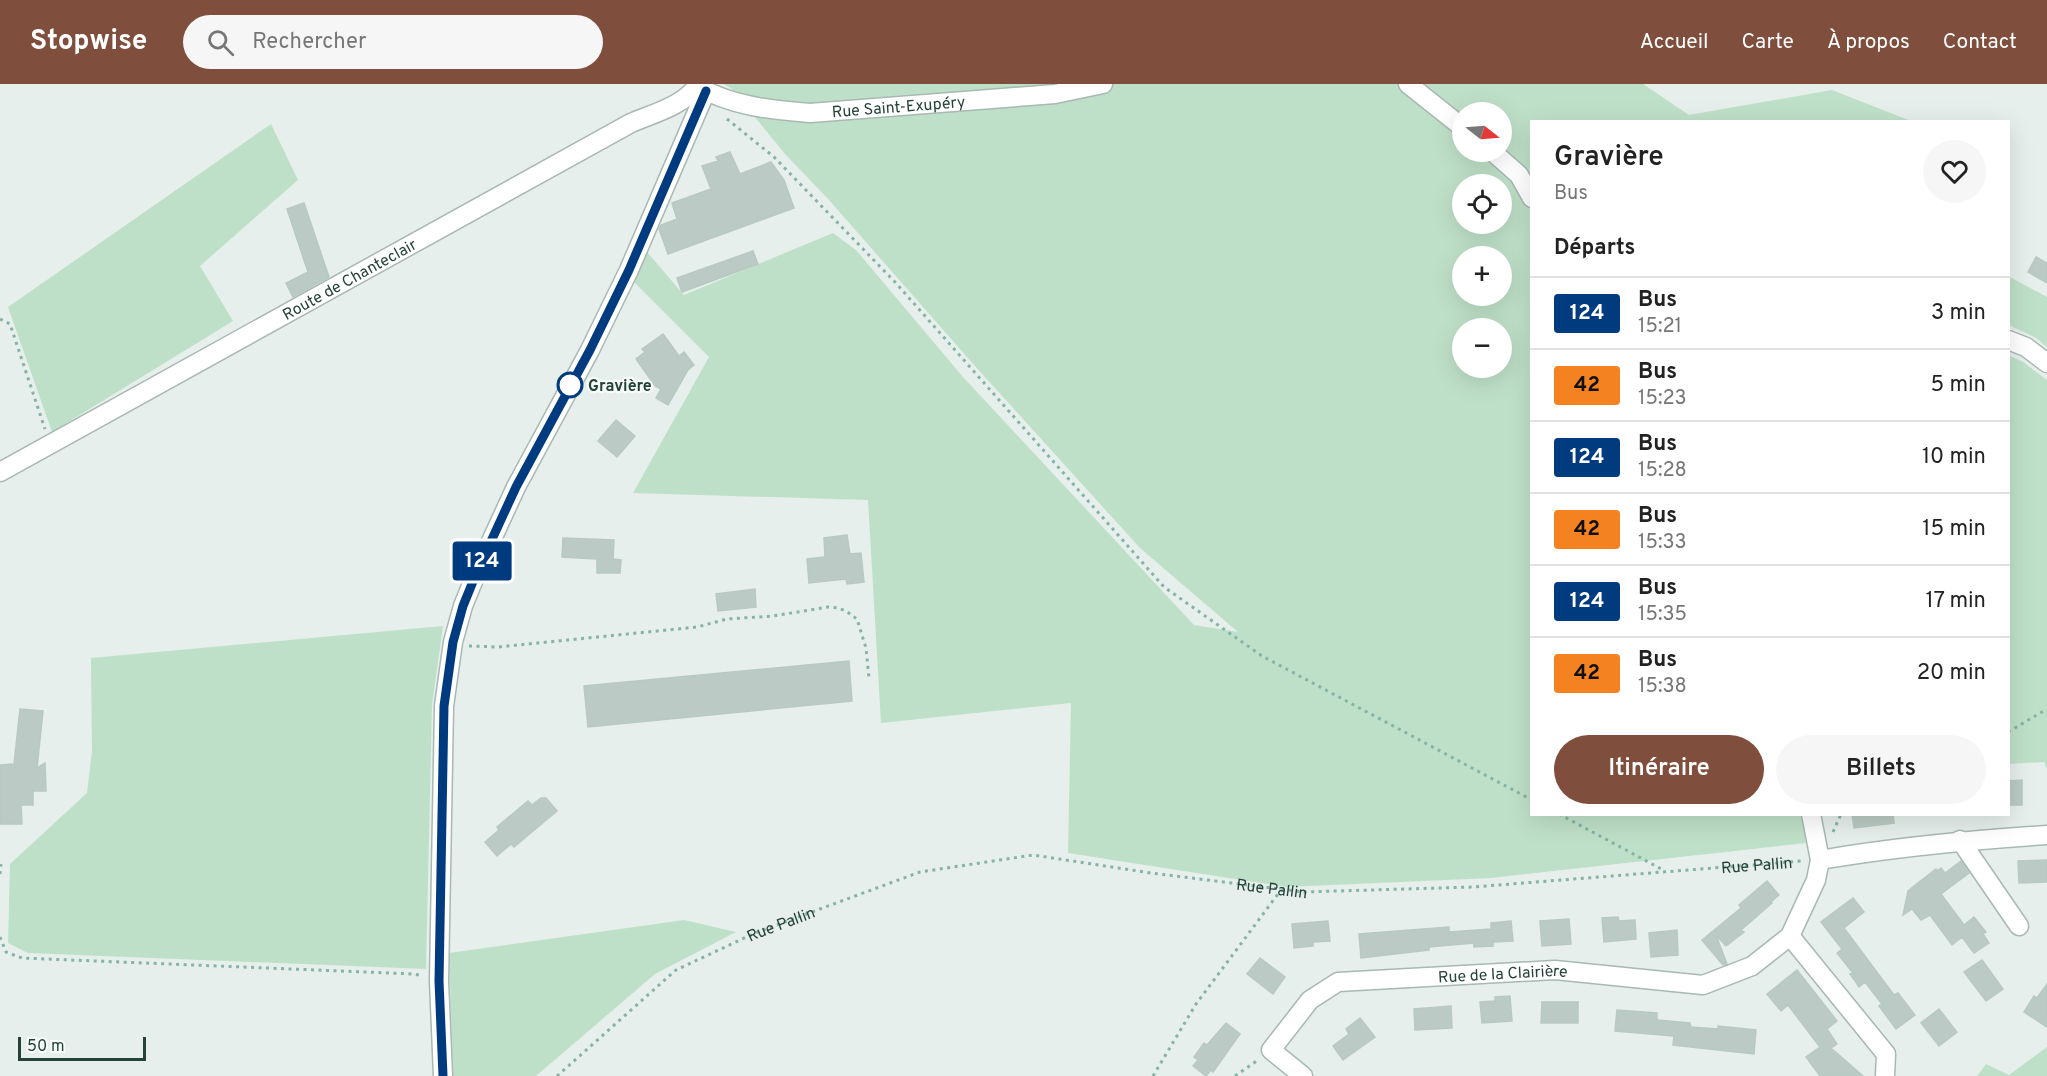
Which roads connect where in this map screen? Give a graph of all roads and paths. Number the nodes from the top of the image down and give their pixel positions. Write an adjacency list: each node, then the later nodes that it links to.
1 (1102, 84): 3 (street, Rue Saint-Exupéry)
2 (1408, 84): 5 (street)
3 (699, 87): 11 (street, Route de Chanteclair); 13 (street)
4 (723, 116): 17 (path)
5 (1452, 119)
6 (1504, 162): 7 (street)
7 (1530, 194)
8 (0, 319): 11 (path)
9 (2010, 341): 10 (street)
10 (2047, 363)
11 (50, 444): 12 (street, Route de Chanteclair)
12 (0, 472)
13 (453, 642): 14 (path); 30 (street)
14 (868, 678)
15 (2047, 709): 16 (path)
16 (2010, 731)
17 (1530, 799)
18 (1563, 816): 24 (path)
19 (1811, 816): 22 (street)
20 (2047, 835): 21 (street)
21 (1960, 840): 22 (street); 27 (street)
22 (1820, 860): 24 (path, Rue Pallin); 28 (street, Rue de la Clairière)
23 (1, 864): 25 (path)
24 (1666, 872): 26 (path, Rue Pallin)
25 (0, 873)
26 (1281, 889): 33 (path, Rue Pallin); 34 (path)
27 (2019, 926)
28 (1790, 936): 31 (street, Rue de la Clairière); 37 (street)
29 (0, 937): 30 (path)
30 (439, 981): 32 (street)
31 (1271, 1050): 35 (path); 36 (street)
32 (443, 1076)
33 (557, 1076)
34 (1153, 1076)
35 (1235, 1076)
36 (1303, 1076)
37 (1885, 1076)

